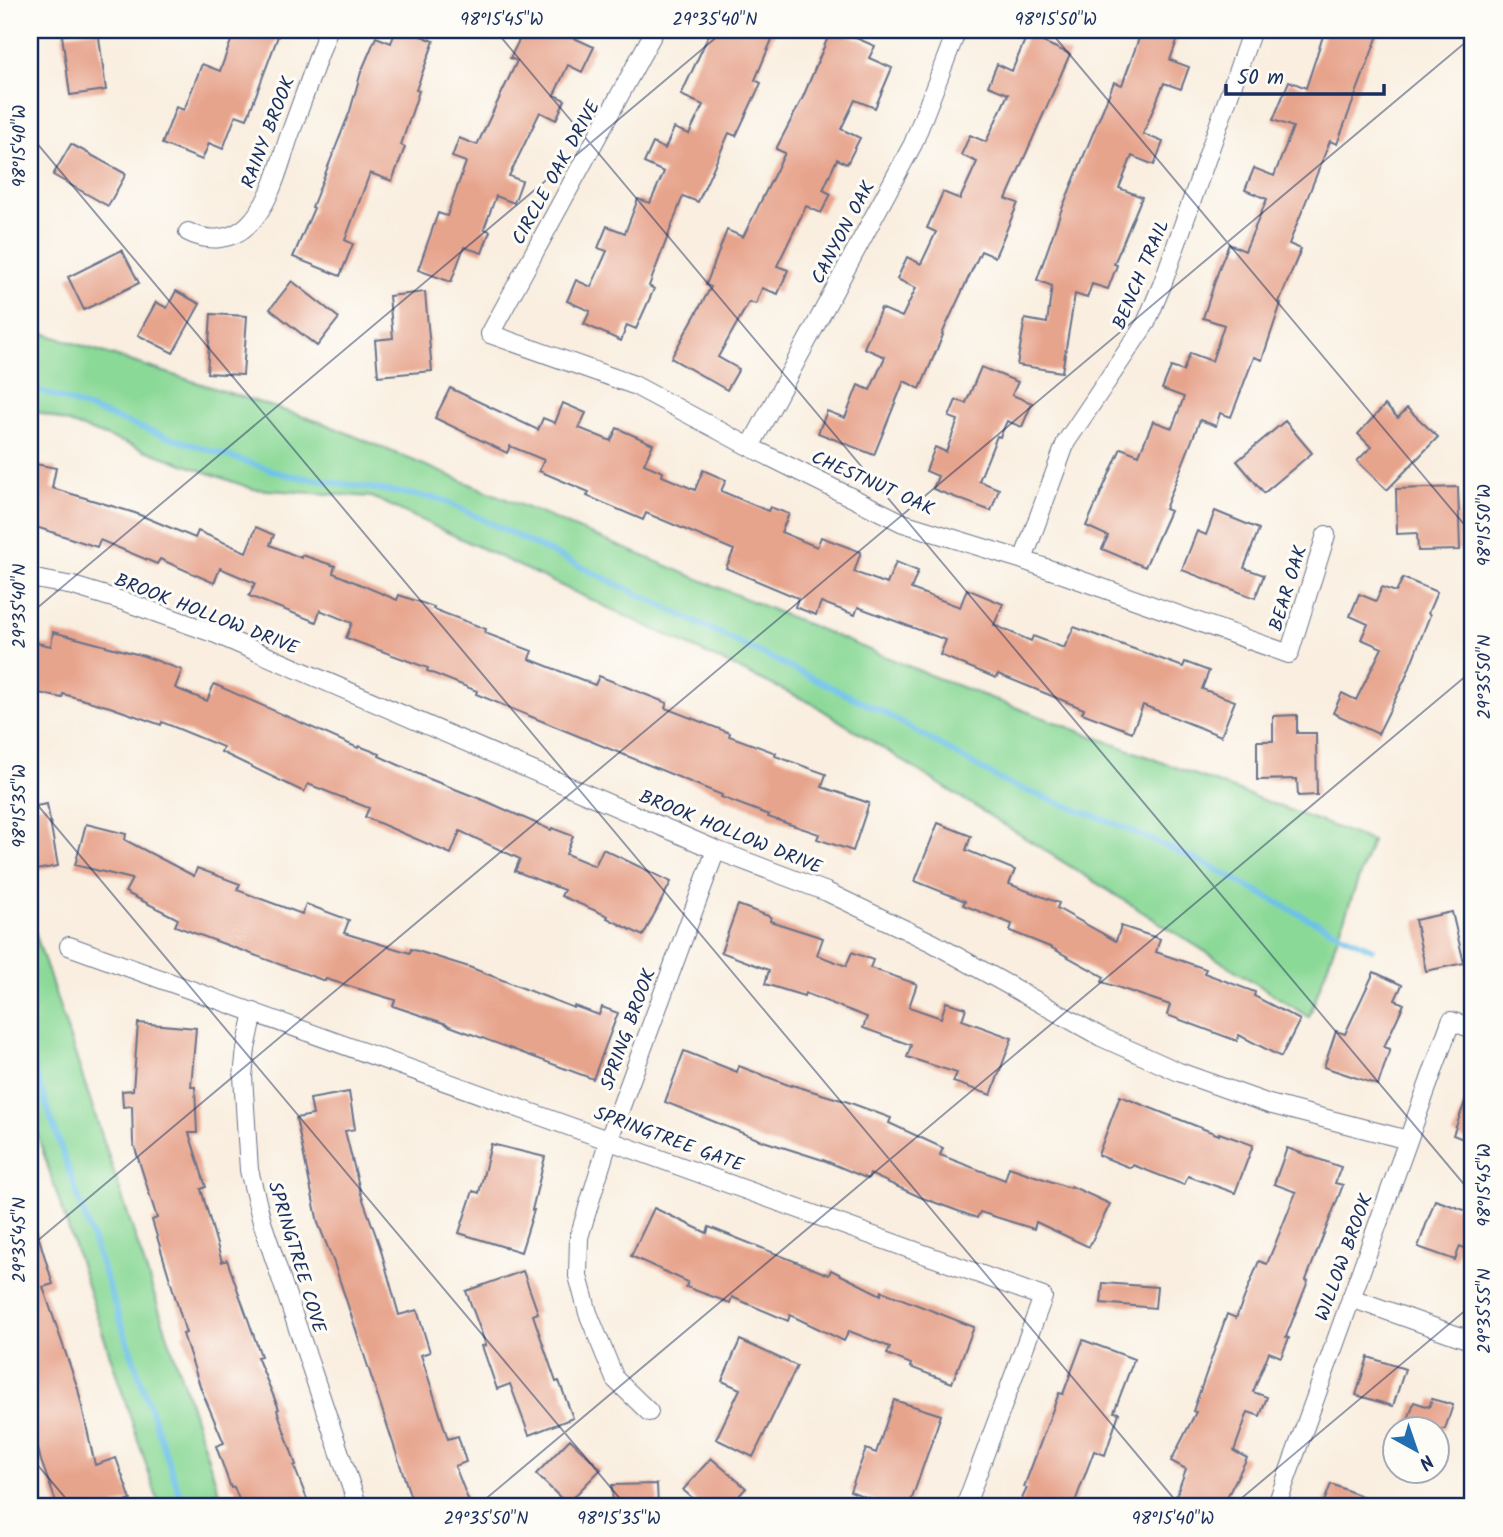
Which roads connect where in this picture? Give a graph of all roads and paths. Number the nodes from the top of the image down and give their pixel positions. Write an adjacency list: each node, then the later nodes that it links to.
1 (328, 30): 5 (street, RAINY BROOK)
2 (655, 30): 6 (street, CIRCLE OAK DRIVE)
3 (957, 30): 7 (street, CANYON OAK)
4 (1252, 30): 9 (street, BENCH TRAIL)
5 (188, 232)
6 (490, 334): 7 (street, CHESTNUT OAK)
7 (750, 447): 9 (street, CHESTNUT OAK)
8 (1326, 535): 11 (street, BEAR OAK)
9 (1023, 560): 11 (street, CHESTNUT OAK)
10 (30, 578): 12 (street, BROOK HOLLOW DRIVE)
11 (1289, 653)
12 (716, 850): 16 (street, SPRING BROOK); 17 (street, BROOK HOLLOW DRIVE)
13 (69, 946): 14 (street, SPRINGTREE GATE)
14 (254, 1012): 16 (street, SPRINGTREE GATE); 21 (street, SPRINGTREE COVE)
15 (1473, 1030): 17 (street, WILLOW BROOK)
16 (609, 1139): 20 (street, SPRING BROOK); 22 (street, SPRINGTREE GATE)
17 (1408, 1140): 18 (street, WILLOW BROOK)
18 (1350, 1298): 19 (street); 23 (street, WILLOW BROOK)
19 (1464, 1338)
20 (649, 1412)
21 (358, 1507)
22 (965, 1507)
23 (1276, 1507)

